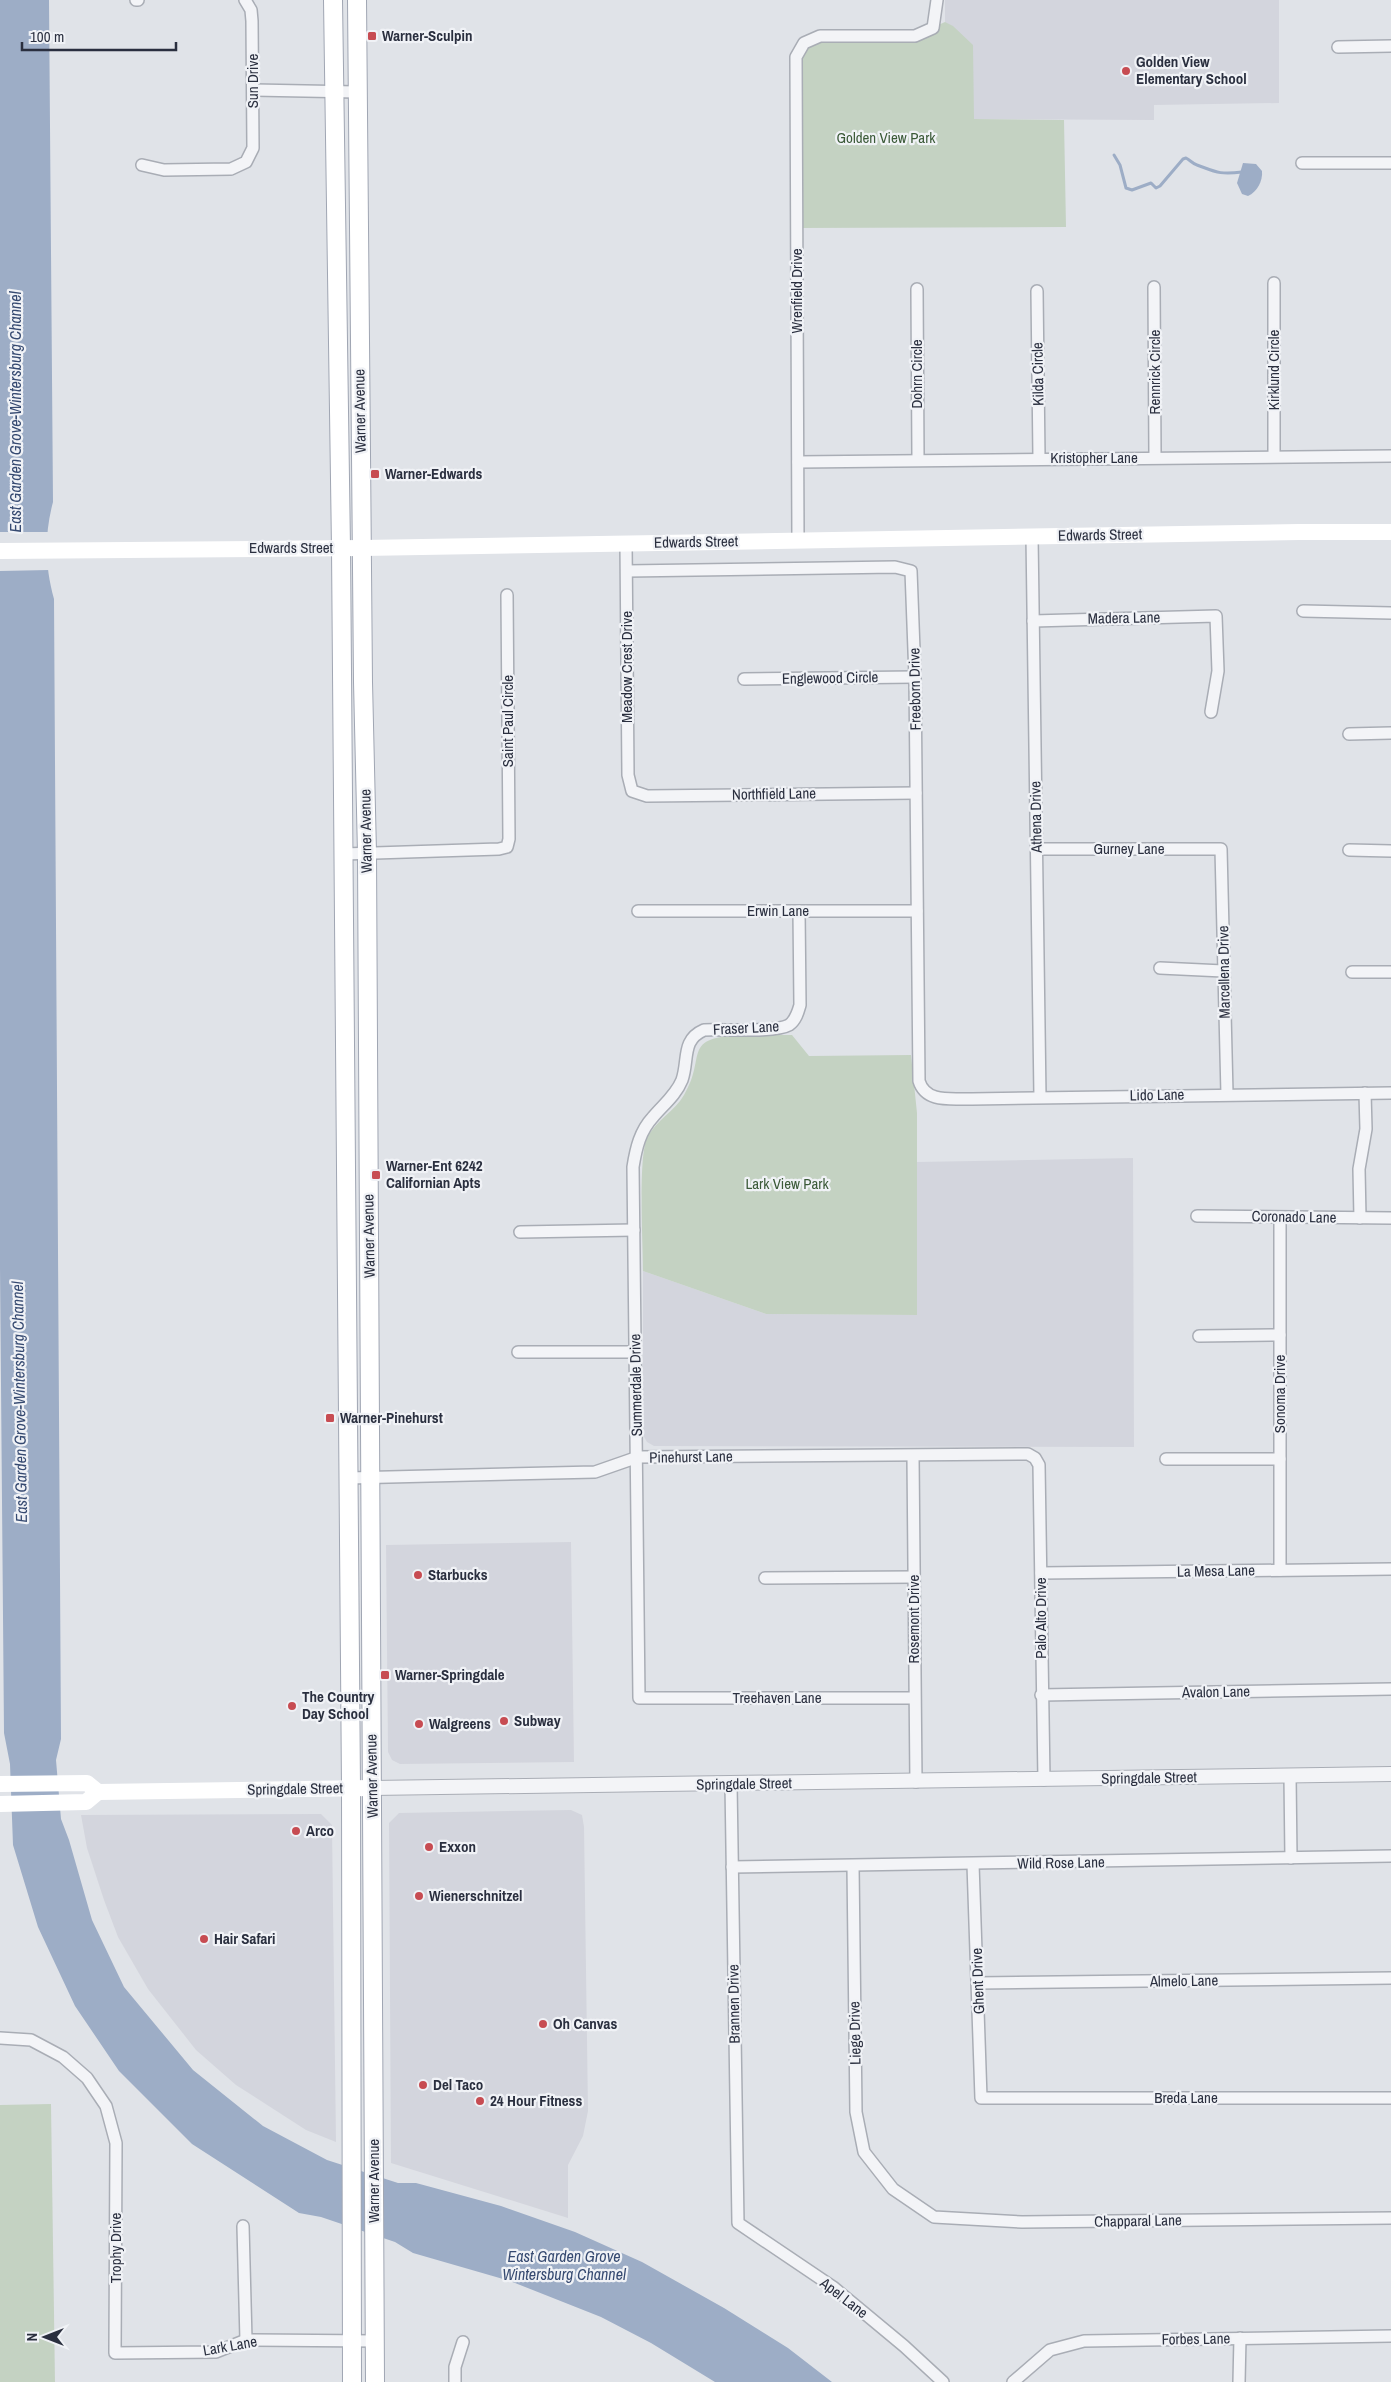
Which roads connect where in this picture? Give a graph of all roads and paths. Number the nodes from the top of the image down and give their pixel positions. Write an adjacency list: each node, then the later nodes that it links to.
1 (245, 0): 7 (street, Sun Drive)
2 (334, 0): 8 (main road, Warner Avenue)
3 (356, 0): 9 (main road, Warner Avenue)
4 (937, 0): 26 (street, Wrenfield Drive)
5 (1338, 46): 6 (street)
6 (1391, 46)
7 (253, 90): 8 (street); 12 (street, Sun Drive)
8 (335, 92): 9 (street); 13 (main road, Warner Avenue)
9 (356, 92): 15 (main road, Warner Avenue)
10 (1302, 163): 11 (street)
11 (1391, 163)
12 (142, 164)
13 (336, 177): 14 (main road, Warner Avenue); 15 (main road)
14 (336, 254): 20 (main road); 31 (main road, Warner Avenue)
15 (358, 254): 20 (main road, Warner Avenue)
16 (1274, 283): 21 (street, Kirklund Circle)
17 (1154, 287): 23 (street, Rennrick Circle)
18 (917, 288): 25 (street, Dohrn Circle)
19 (1037, 291): 24 (street, Kilda Circle)
20 (359, 342): 32 (main road, Warner Avenue)
21 (1274, 456): 22 (street, Kristopher Lane); 23 (street, Kristopher Lane)
22 (1391, 456)
23 (1155, 457): 24 (street, Kristopher Lane)
24 (1039, 458): 25 (street, Kristopher Lane)
25 (918, 459): 26 (street, Kristopher Lane)
26 (798, 462): 29 (street, Wrenfield Drive)
27 (1391, 532): 28 (main road, Edwards Street)
28 (1032, 536): 29 (main road, Edwards Street); 38 (street, Athena Drive)
29 (798, 541): 30 (main road, Edwards Street)
30 (626, 543): 32 (main road, Edwards Street); 34 (street, Meadow Crest Drive)
31 (341, 548): 32 (main road, Edwards Street); 33 (main road, Edwards Street); 51 (main road, Warner Avenue)
32 (362, 548): 50 (main road, Warner Avenue)
33 (0, 550)
34 (627, 571): 39 (street, Freeborn Drive); 44 (street, Meadow Crest Drive)
35 (508, 595): 50 (street, Saint Paul Circle)
36 (1303, 611): 37 (street)
37 (1391, 612)
38 (1033, 621): 41 (street, Madera Lane); 46 (street, Athena Drive)
39 (915, 677): 40 (street, Englewood Circle); 45 (street, Freeborn Drive)
40 (744, 680)
41 (1212, 712)
42 (1391, 733): 43 (street)
43 (1349, 734)
44 (632, 791): 45 (street, Northfield Lane)
45 (916, 793): 53 (street, Freeborn Drive)
46 (1037, 848): 47 (street, Gurney Lane); 63 (street, Athena Drive)
47 (1221, 849): 56 (street, Marcellena Drive)
48 (1349, 850): 49 (street)
49 (1391, 851)
50 (367, 853): 51 (street); 81 (main road, Warner Avenue)
51 (344, 854): 80 (main road, Warner Avenue)
52 (799, 911): 53 (street, Erwin Lane); 54 (street, Erwin Lane); 64 (street, Fraser Lane)
53 (918, 911): 59 (street, Freeborn Drive)
54 (638, 912)
55 (1160, 968): 56 (street)
56 (1224, 971): 62 (street, Marcellena Drive)
57 (1352, 972): 58 (street)
58 (1391, 972)
59 (924, 1091): 63 (street, Lido Lane)
60 (1366, 1093): 61 (street, Lido Lane); 62 (street, Lido Lane); 67 (street)
61 (1391, 1093)
62 (1227, 1094): 63 (street, Lido Lane)
63 (1040, 1097)
64 (641, 1134): 69 (street, Summerdale Drive)
65 (1197, 1216): 66 (street, Coronado Lane)
66 (1280, 1217): 67 (street, Coronado Lane); 71 (street, Sonoma Drive)
67 (1360, 1218): 68 (street, Coronado Lane)
68 (1391, 1218)
69 (634, 1230): 70 (street); 74 (street, Summerdale Drive)
70 (520, 1232)
71 (1280, 1335): 72 (street); 79 (street, Sonoma Drive)
72 (1199, 1336)
73 (518, 1352): 74 (street)
74 (636, 1352): 76 (street, Summerdale Drive)
75 (913, 1456): 76 (street, Pinehurst Lane); 77 (street, Pinehurst Lane); 86 (street, Rosemont Drive)
76 (638, 1457): 81 (street, Pinehurst Lane); 91 (street, Summerdale Drive)
77 (1035, 1458): 85 (street, Palo Alto Drive)
78 (1166, 1459): 79 (street)
79 (1280, 1459): 84 (street, Sonoma Drive)
80 (348, 1478): 81 (street, Pinehurst Lane); 82 (main road, Warner Avenue)
81 (371, 1478): 88 (main road, Warner Avenue)
82 (349, 1569): 88 (main road); 99 (main road, Warner Avenue)
83 (1391, 1569): 84 (street, La Mesa Lane)
84 (1280, 1570): 85 (street, La Mesa Lane)
85 (1040, 1573): 90 (street, Palo Alto Drive)
86 (914, 1577): 87 (street); 92 (street, Rosemont Drive)
87 (764, 1578)
88 (370, 1651): 100 (main road, Warner Avenue)
89 (1391, 1689): 90 (street, Avalon Lane)
90 (1041, 1695): 95 (street, Palo Alto Drive)
91 (639, 1698): 92 (street, Treehaven Lane)
92 (914, 1698): 96 (street, Rosemont Drive)
93 (1391, 1774): 94 (street, Springdale Street)
94 (1290, 1776): 95 (street, Springdale Street); 104 (street)
95 (1044, 1780): 96 (street, Springdale Street)
96 (916, 1782): 98 (street, Springdale Street)
97 (4, 1784): 101 (main road, Springdale Street)
98 (731, 1784): 100 (street, Springdale Street); 107 (street, Brannen Drive)
99 (351, 1788): 100 (main road, Springdale Street); 101 (main road, Springdale Street); 111 (main road, Warner Avenue)
100 (372, 1788): 112 (main road, Warner Avenue)
101 (98, 1792): 102 (main road, Springdale Street)
102 (5, 1803)
103 (1391, 1856): 104 (street, Wild Rose Lane)
104 (1290, 1858): 105 (street, Wild Rose Lane)
105 (974, 1864): 106 (street, Wild Rose Lane); 109 (street, Ghent Drive)
106 (853, 1866): 107 (street, Wild Rose Lane); 117 (street, Liege Drive)
107 (732, 1868): 119 (street, Brannen Drive)
108 (1391, 1978): 109 (street, Almelo Lane)
109 (978, 1983): 113 (street, Ghent Drive)
110 (0, 2038): 127 (street, Trophy Drive)
111 (351, 2051): 112 (main road); 115 (main road, Warner Avenue)
112 (372, 2052): 116 (main road, Warner Avenue)
113 (981, 2098): 114 (street, Breda Lane)
114 (1391, 2098)
115 (351, 2121): 116 (main road); 125 (main road, Warner Avenue)
116 (374, 2175): 124 (main road, Warner Avenue)
117 (893, 2189): 118 (street, Chapparal Lane)
118 (1391, 2218)
119 (738, 2223): 131 (street, Apel Lane)
120 (243, 2226): 123 (street)
121 (1391, 2336): 122 (street, Forbes Lane)
122 (1240, 2338): 132 (street, Forbes Lane); 133 (street)
123 (246, 2340): 125 (street, Lark Lane); 127 (street, Lark Lane)
124 (375, 2340): 125 (street, Lark Lane); 129 (main road, Warner Avenue)
125 (352, 2341): 128 (main road, Warner Avenue)
126 (463, 2342): 130 (street)
127 (115, 2353)
128 (352, 2382)
129 (376, 2382)
130 (455, 2382)
131 (943, 2382)
132 (1013, 2382)
133 (1239, 2382)

